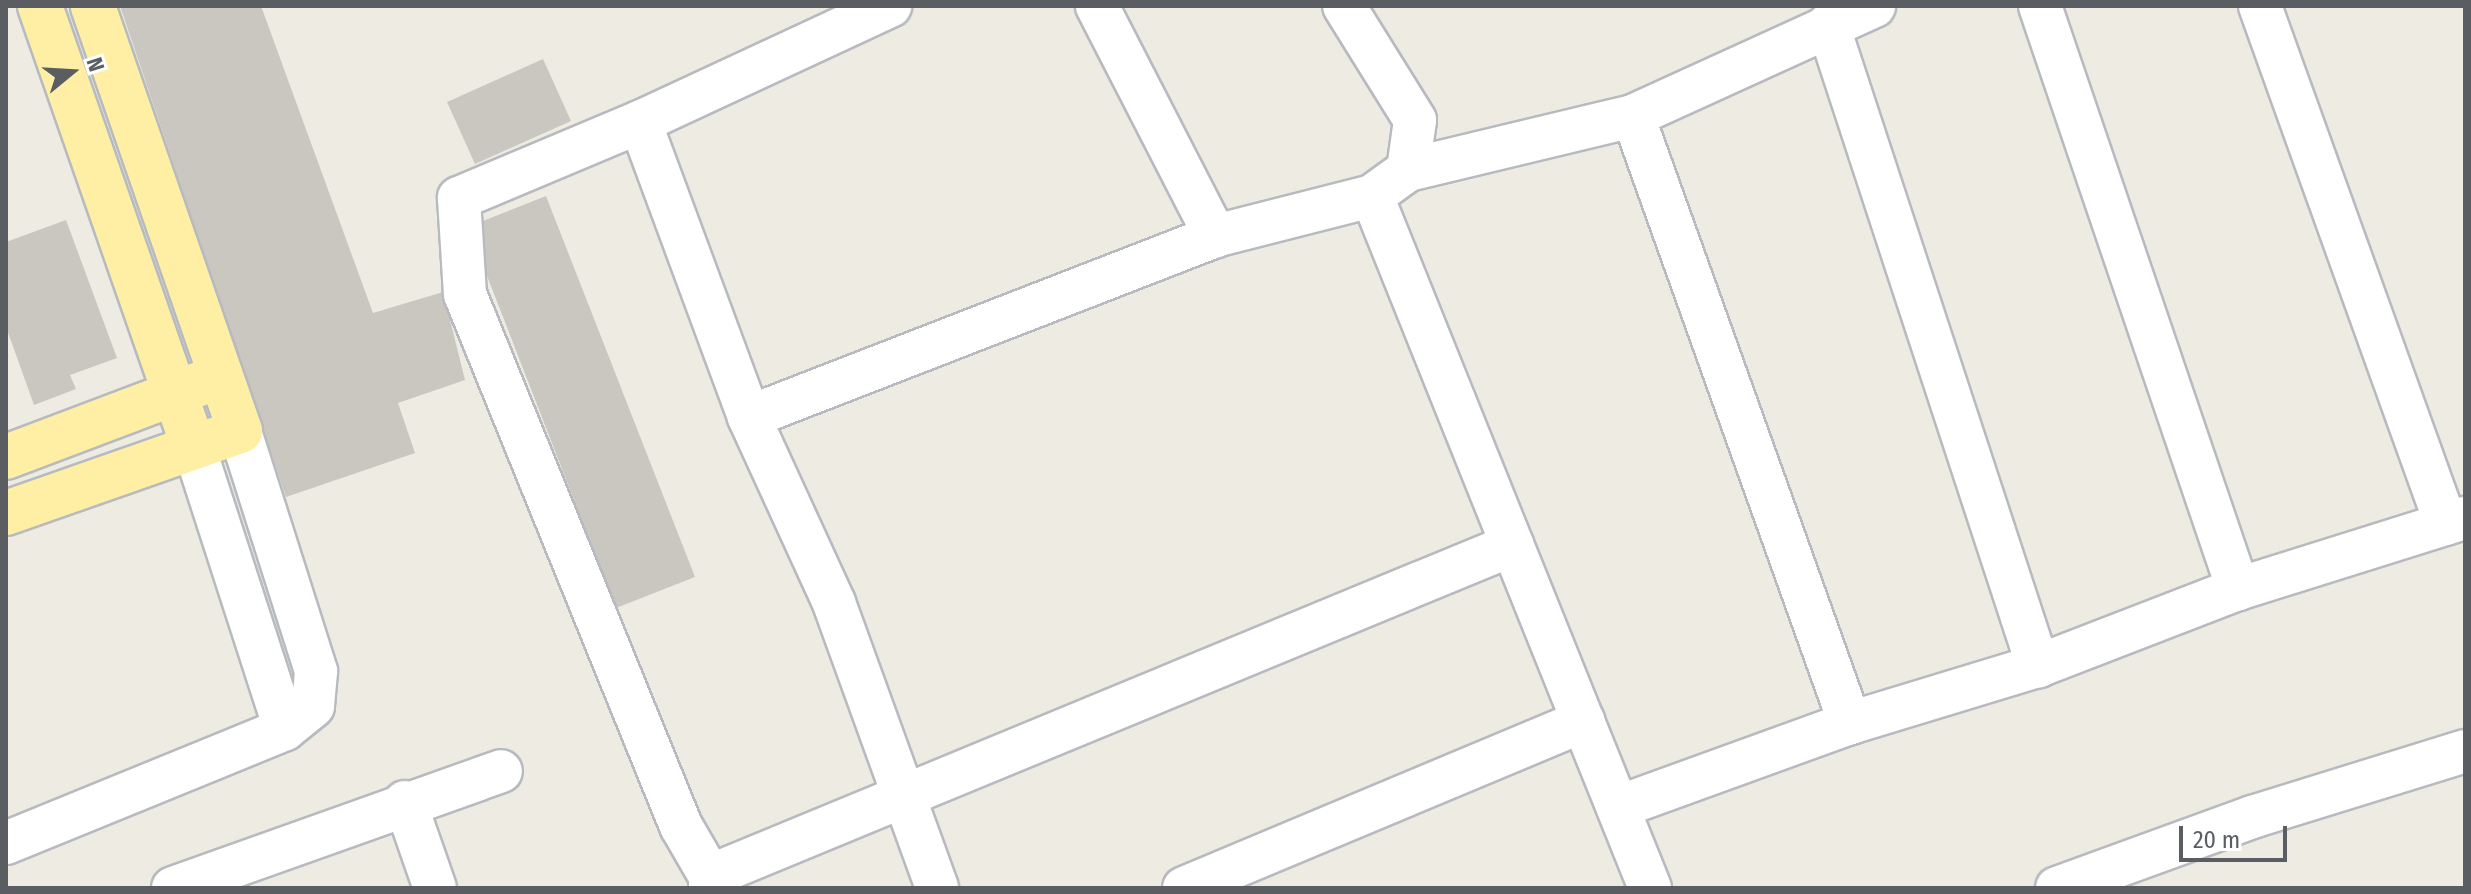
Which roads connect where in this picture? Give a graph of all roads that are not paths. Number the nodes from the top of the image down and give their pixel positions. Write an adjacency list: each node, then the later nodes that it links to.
1 (40, 6): 16 (main road)
2 (93, 6): 15 (main road)
3 (890, 6): 11 (street)
4 (1097, 6): 14 (street)
5 (1344, 6): 12 (street)
6 (1874, 6): 9 (street)
7 (2040, 6): 24 (street)
8 (2260, 6): 22 (street)
9 (1828, 25): 10 (street); 25 (street)
10 (1633, 116): 12 (street); 27 (street)
11 (640, 122): 17 (street); 35 (street)
12 (1408, 170): 13 (street)
13 (1372, 196): 14 (street); 23 (street)
14 (1215, 236): 17 (street)
15 (221, 375): 16 (main road); 18 (main road)
16 (175, 392): 19 (main road); 20 (main road)
17 (749, 417): 31 (street)
18 (240, 431): 19 (main road); 28 (street)
19 (194, 447): 21 (main road); 28 (street)
20 (6, 457)
21 (6, 513)
22 (2456, 521): 24 (street)
23 (1512, 545): 26 (street); 31 (street)
24 (2238, 589): 25 (street)
25 (2038, 666): 27 (street)
26 (1583, 721): 33 (street); 39 (street)
27 (1850, 723): 33 (street)
28 (285, 729): 34 (street)
29 (2465, 751): 41 (street)
30 (501, 771): 32 (street)
31 (904, 796): 35 (street); 38 (street)
32 (405, 802): 36 (street); 37 (street)
33 (1618, 807): 40 (street)
34 (6, 843)
35 (710, 882)
36 (191, 885)
37 (435, 888)
38 (937, 888)
39 (1184, 888)
40 (1650, 888)
41 (2057, 888)

